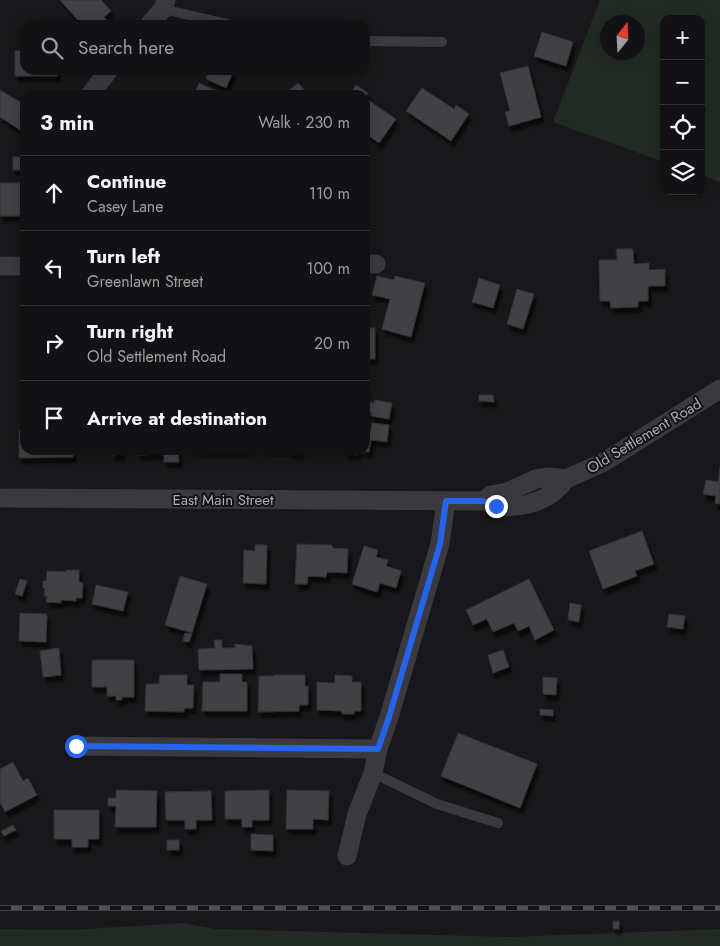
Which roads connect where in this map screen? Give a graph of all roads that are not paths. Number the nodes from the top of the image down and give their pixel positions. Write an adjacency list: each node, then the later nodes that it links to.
1 (164, 4): 2 (street); 3 (lane)
2 (153, 20)
3 (214, 20)
4 (370, 41): 5 (lane)
5 (442, 42)
6 (105, 75): 7 (street)
7 (94, 90)
8 (0, 266): 9 (street)
9 (20, 266)
10 (720, 389): 12 (street, Old Settlement Road)
11 (0, 498): 12 (street, East Main Street)
12 (446, 501): 14 (street)
13 (76, 746): 14 (street)
14 (378, 749): 15 (street)
15 (373, 773): 16 (lane); 17 (street)
16 (498, 823)
17 (347, 856)

